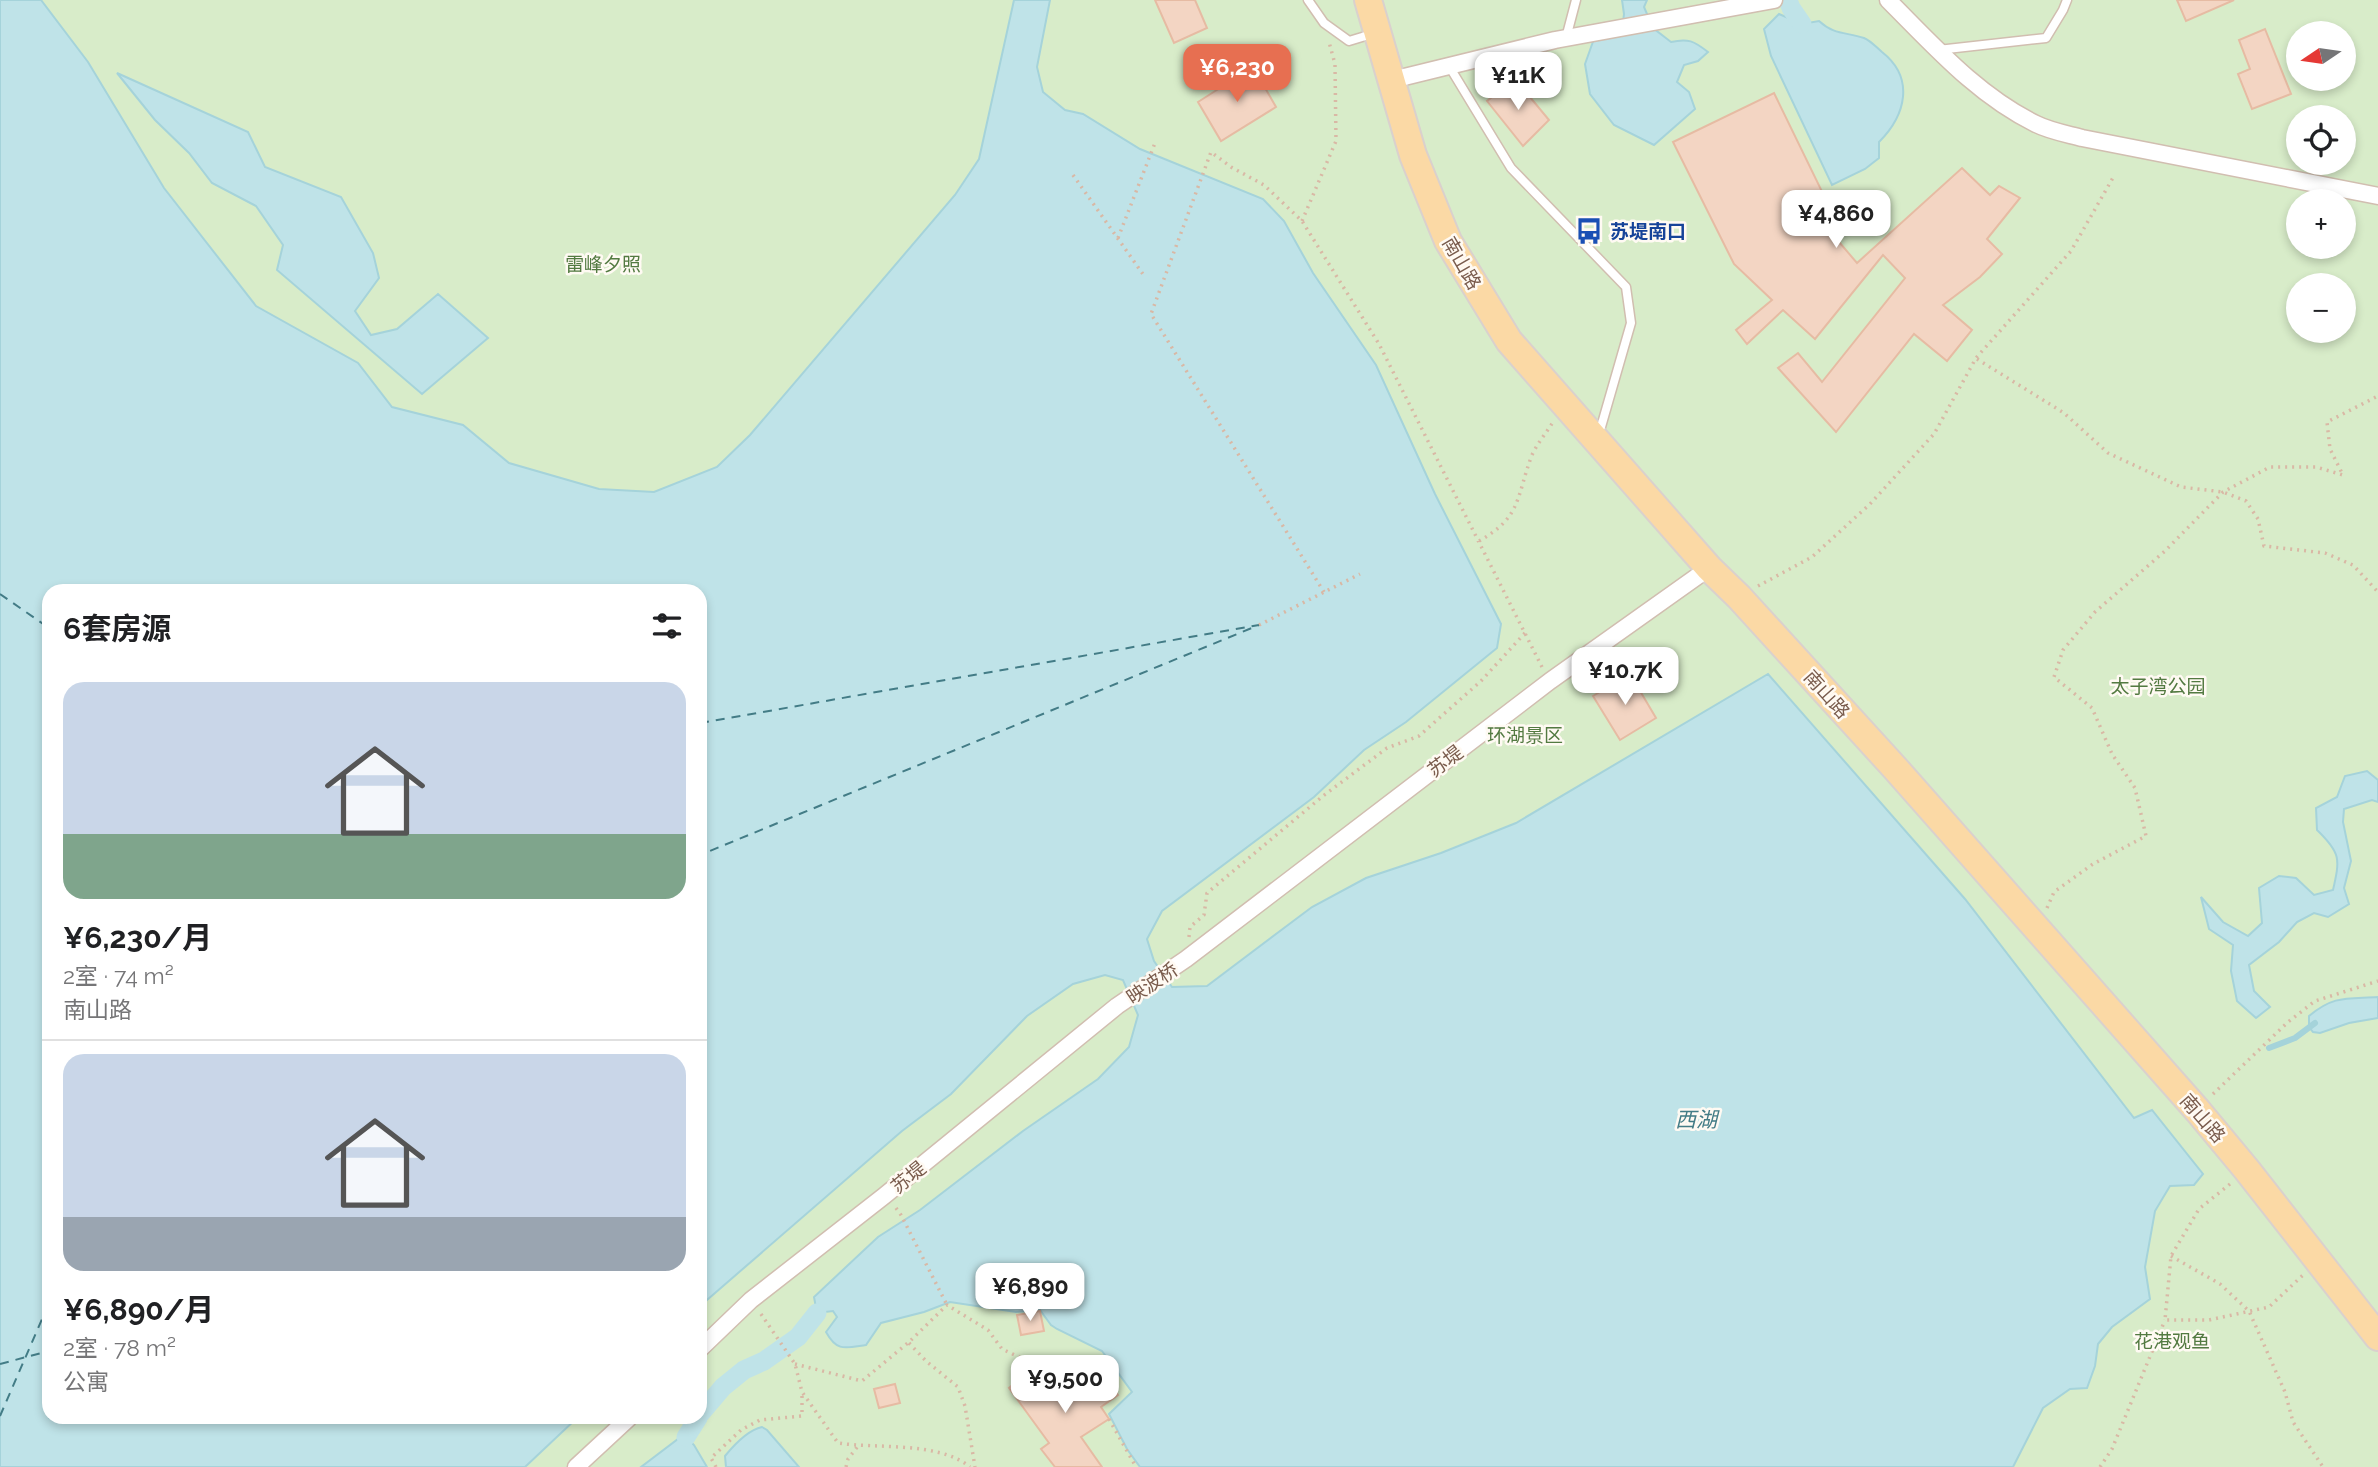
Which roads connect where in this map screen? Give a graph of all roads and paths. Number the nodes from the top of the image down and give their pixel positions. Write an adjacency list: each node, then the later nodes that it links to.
1 (1308, 0): 7 (lane)
2 (1367, 0): 8 (main road, 南山路)
3 (1576, 0): 9 (lane)
4 (1774, 0): 9 (street)
5 (1888, 0): 10 (street)
6 (2067, 0): 10 (lane)
7 (1324, 23): 8 (lane); 17 (path)
8 (1378, 32): 12 (main road, 南山路)
9 (1566, 38): 11 (street)
10 (1938, 50): 16 (street)
11 (1449, 66): 12 (street); 23 (lane)
12 (1392, 80): 22 (main road, 南山路)
13 (1156, 144): 18 (path)
14 (1073, 175): 18 (path)
15 (2114, 176): 20 (path)
16 (2378, 196)
17 (1302, 221): 25 (path); 28 (path)
18 (1118, 238): 19 (path)
19 (1145, 276)
20 (1976, 358): 24 (path); 30 (path)
21 (2378, 396): 24 (path)
22 (1564, 405): 23 (main road, 南山路); 25 (path)
23 (1593, 438): 26 (main road, 南山路)
24 (2223, 492): 29 (path); 34 (path)
25 (1479, 541): 32 (path)
26 (1709, 568): 30 (main road, 南山路); 33 (street, 苏堤)
27 (1360, 574): 28 (path)
28 (1324, 592): 31 (path)
29 (2378, 592)
30 (1739, 597): 34 (main road, 南山路)
31 (1259, 625)
32 (1525, 633): 33 (path); 35 (path)
33 (1549, 681): 35 (street, 苏堤)
34 (2037, 929): 38 (main road, 南山路)
35 (1186, 960): 37 (street, 映波桥)
36 (2378, 981): 38 (path)
37 (1117, 1006): 48 (street, 苏堤)
38 (2198, 1111): 39 (main road, 南山路)
39 (2247, 1170): 41 (path); 42 (main road, 南山路)
40 (901, 1215): 43 (path)
41 (2171, 1256): 44 (path); 45 (path)
42 (2318, 1260): 44 (path); 47 (main road, 南山路)
43 (947, 1305): 49 (path); 52 (path)
44 (2249, 1311): 45 (path); 63 (path)
45 (2165, 1321): 56 (path)
46 (768, 1324): 50 (path)
47 (2378, 1337)
48 (707, 1342)
49 (909, 1342): 50 (path); 60 (path)
50 (795, 1364): 51 (path)
51 (802, 1392): 55 (path); 58 (path)
52 (1077, 1396)
53 (1109, 1419): 61 (path)
54 (623, 1424): 57 (street)
55 (858, 1446): 59 (path); 60 (path)
56 (2106, 1465): 62 (path)
57 (576, 1467)
58 (716, 1467)
59 (846, 1467)
60 (973, 1467)
61 (1136, 1467)
62 (2100, 1467)
63 (2323, 1467)

